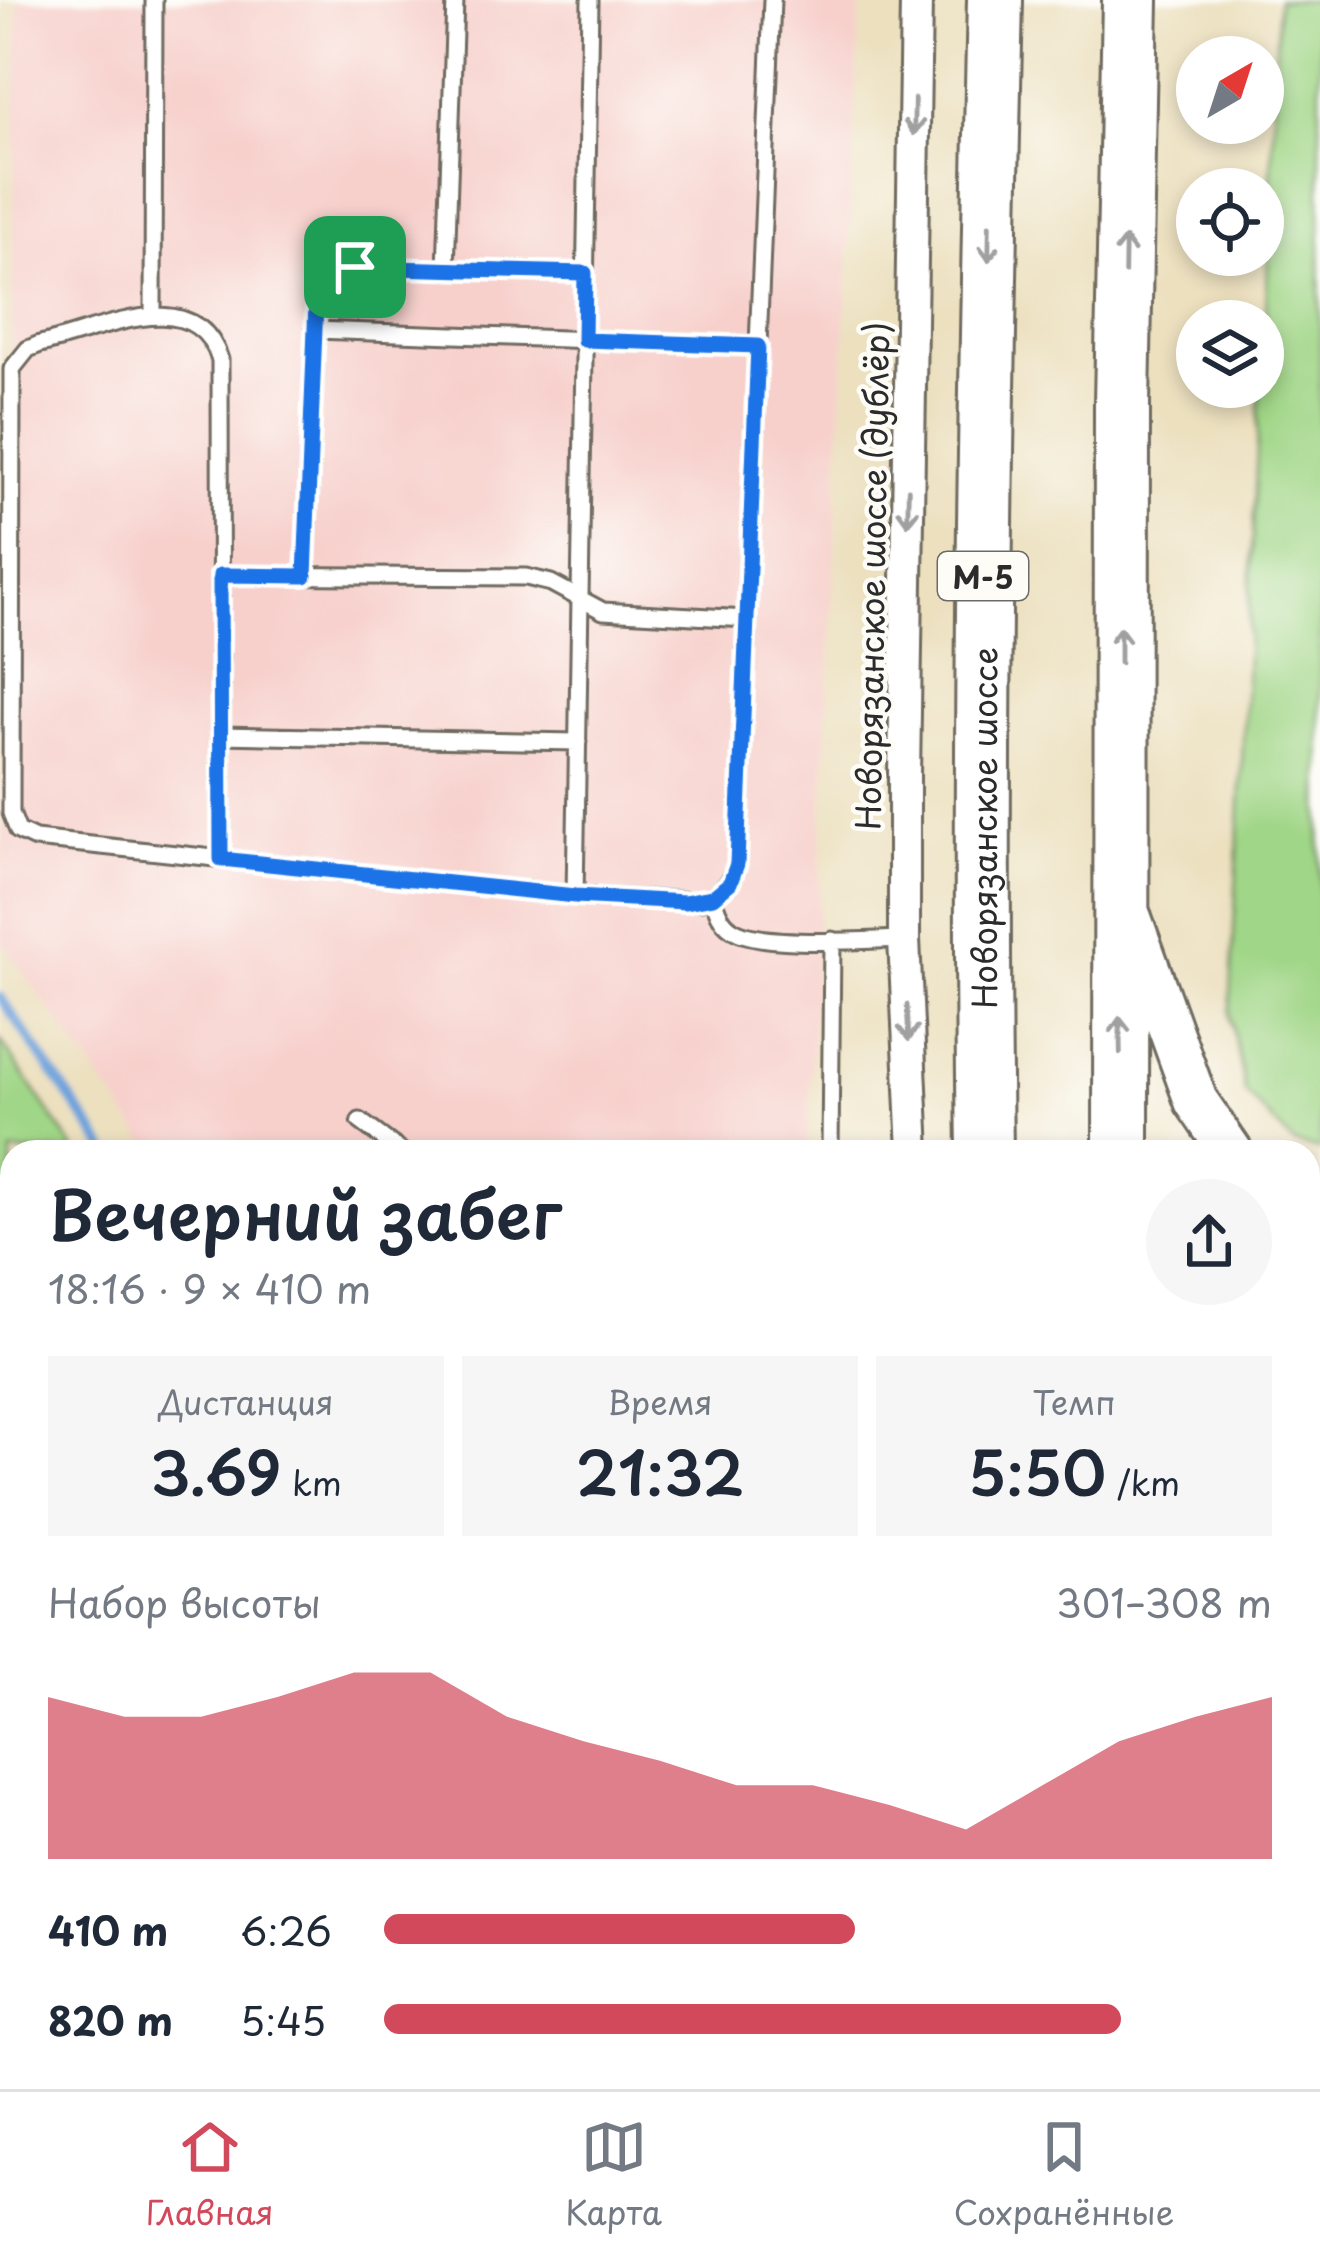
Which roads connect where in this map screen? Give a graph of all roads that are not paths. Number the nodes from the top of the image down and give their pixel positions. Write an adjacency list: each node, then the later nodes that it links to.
1 (154, 0): 10 (lane)
2 (455, 0): 8 (lane)
3 (590, 0): 9 (lane)
4 (772, 0): 13 (lane)
5 (916, 0): 24 (street, Новорязанское шоссе (дублёр), one-way to 24)
6 (995, 0): 30 (highway, Новорязанское шоссе / М-5, one-way to 30)
7 (1130, 0): 21 (highway, one-way to 7)
8 (446, 270): 9 (lane); 11 (lane)
9 (585, 273): 12 (lane)
10 (153, 314): 14 (lane); 20 (lane)
11 (315, 330): 12 (lane); 15 (lane)
12 (584, 340): 13 (lane); 16 (lane)
13 (758, 346): 17 (lane)
14 (220, 575): 15 (lane); 18 (lane)
15 (305, 576): 16 (lane)
16 (580, 601): 17 (lane); 19 (lane)
17 (747, 619): 23 (lane)
18 (220, 734): 19 (lane); 20 (lane)
19 (578, 742): 22 (lane)
20 (221, 859): 22 (lane)
21 (1118, 885): 31 (highway, one-way to 21); 32 (main road)
22 (575, 896): 23 (lane)
23 (713, 897): 25 (lane)
24 (904, 939): 25 (lane); 29 (street, Новорязанское шоссе (дублёр), one-way to 29)
25 (832, 940): 28 (lane)
26 (359, 1121): 27 (lane)
27 (386, 1140)
28 (830, 1140)
29 (913, 1140)
30 (985, 1140)
31 (1121, 1140)
32 (1223, 1140)

